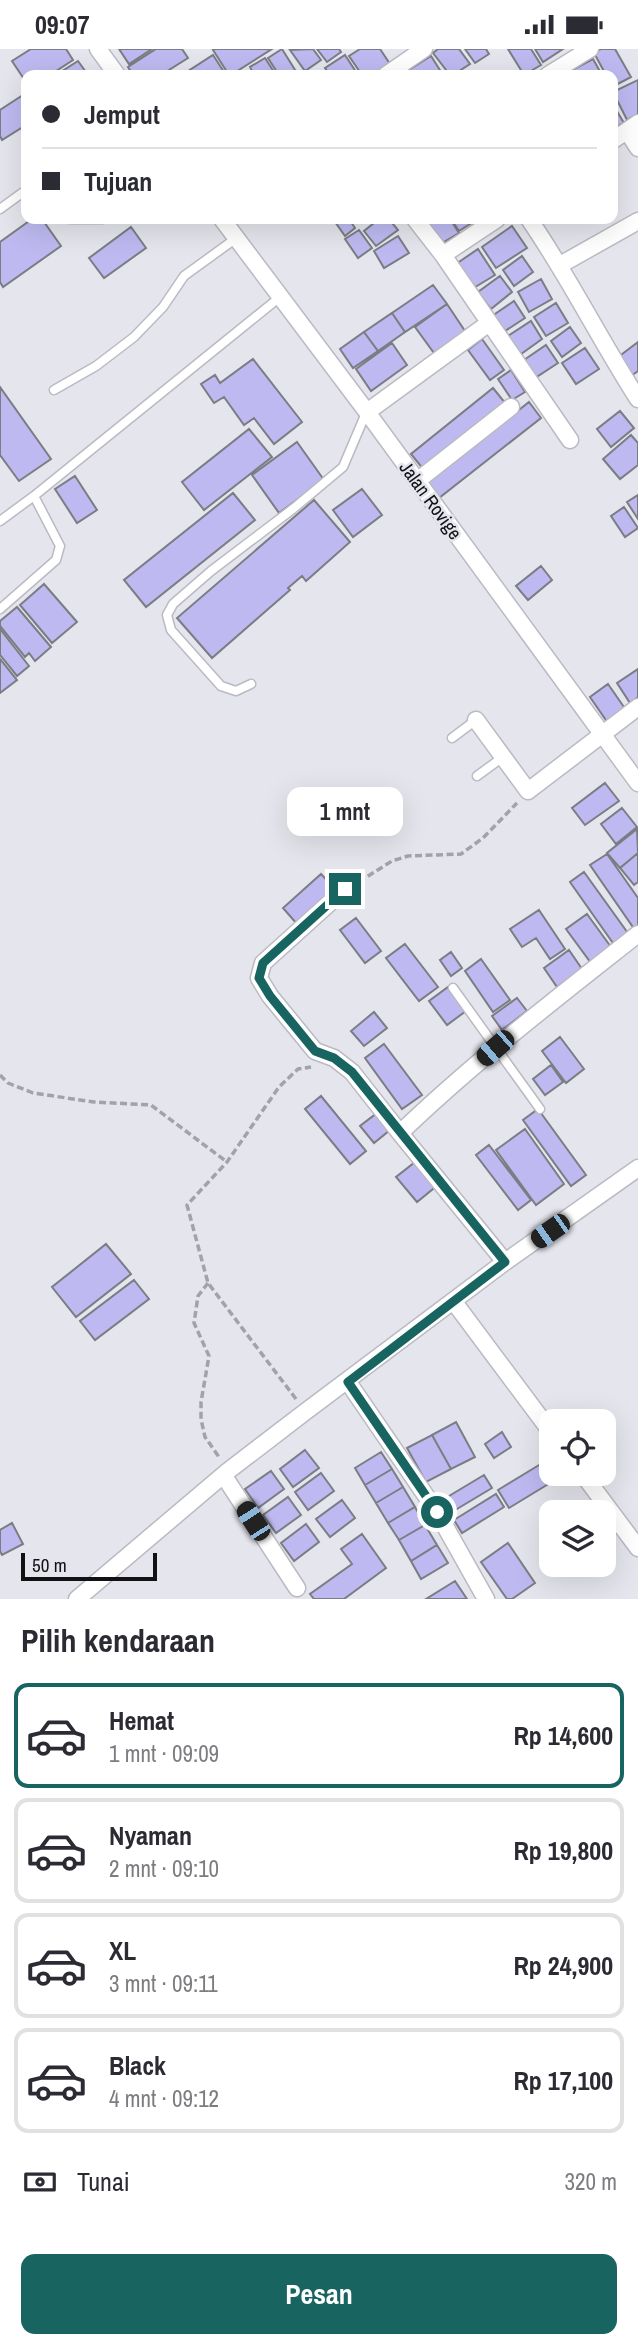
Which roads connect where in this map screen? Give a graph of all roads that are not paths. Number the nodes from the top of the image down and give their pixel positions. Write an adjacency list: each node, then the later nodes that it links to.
1 (98, 49): 4 (street)
2 (424, 49): 5 (street)
3 (590, 49): 6 (street)
4 (113, 70)
5 (393, 70)
6 (556, 70)
7 (633, 127): 8 (street); 9 (street)
8 (618, 137)
9 (638, 148)
10 (21, 194): 11 (lane)
11 (0, 209)
12 (638, 221): 19 (street)
13 (225, 224): 17 (street, Jalan Rovige)
14 (419, 224): 18 (street)
15 (490, 224): 18 (street)
16 (532, 224): 19 (street)
17 (235, 239): 20 (street, Jalan Rovige); 22 (lane)
18 (443, 255): 21 (street)
19 (560, 265): 23 (street)
20 (280, 297): 25 (street, Jalan Rovige); 28 (lane)
21 (489, 323): 25 (street); 26 (street)
22 (54, 390)
23 (638, 399)
24 (511, 407): 27 (street)
25 (367, 412): 27 (street, Jalan Rovige); 31 (lane)
26 (570, 440)
27 (417, 481): 34 (street, Jalan Rovige)
28 (34, 496): 29 (lane); 30 (lane)
29 (0, 521)
30 (0, 609)
31 (251, 684)
32 (638, 707): 34 (street)
33 (476, 720): 35 (lane); 36 (street)
34 (601, 734): 36 (street); 38 (street, Jalan Rovige)
35 (452, 738)
36 (503, 757): 37 (lane)
37 (477, 776)
38 (638, 783)
39 (345, 889): 44 (street)
40 (638, 934): 42 (street)
41 (453, 988): 42 (lane)
42 (495, 1048): 43 (lane); 44 (street)
43 (540, 1108)
44 (400, 1133): 46 (street)
45 (638, 1168): 46 (street)
46 (505, 1262): 47 (street)
47 (454, 1302): 48 (street); 49 (street)
48 (348, 1382): 50 (street); 55 (street)
49 (539, 1416)
50 (226, 1473): 53 (street); 54 (street)
51 (592, 1486): 52 (street)
52 (638, 1548)
53 (297, 1588)
54 (77, 1599)
55 (486, 1599)

